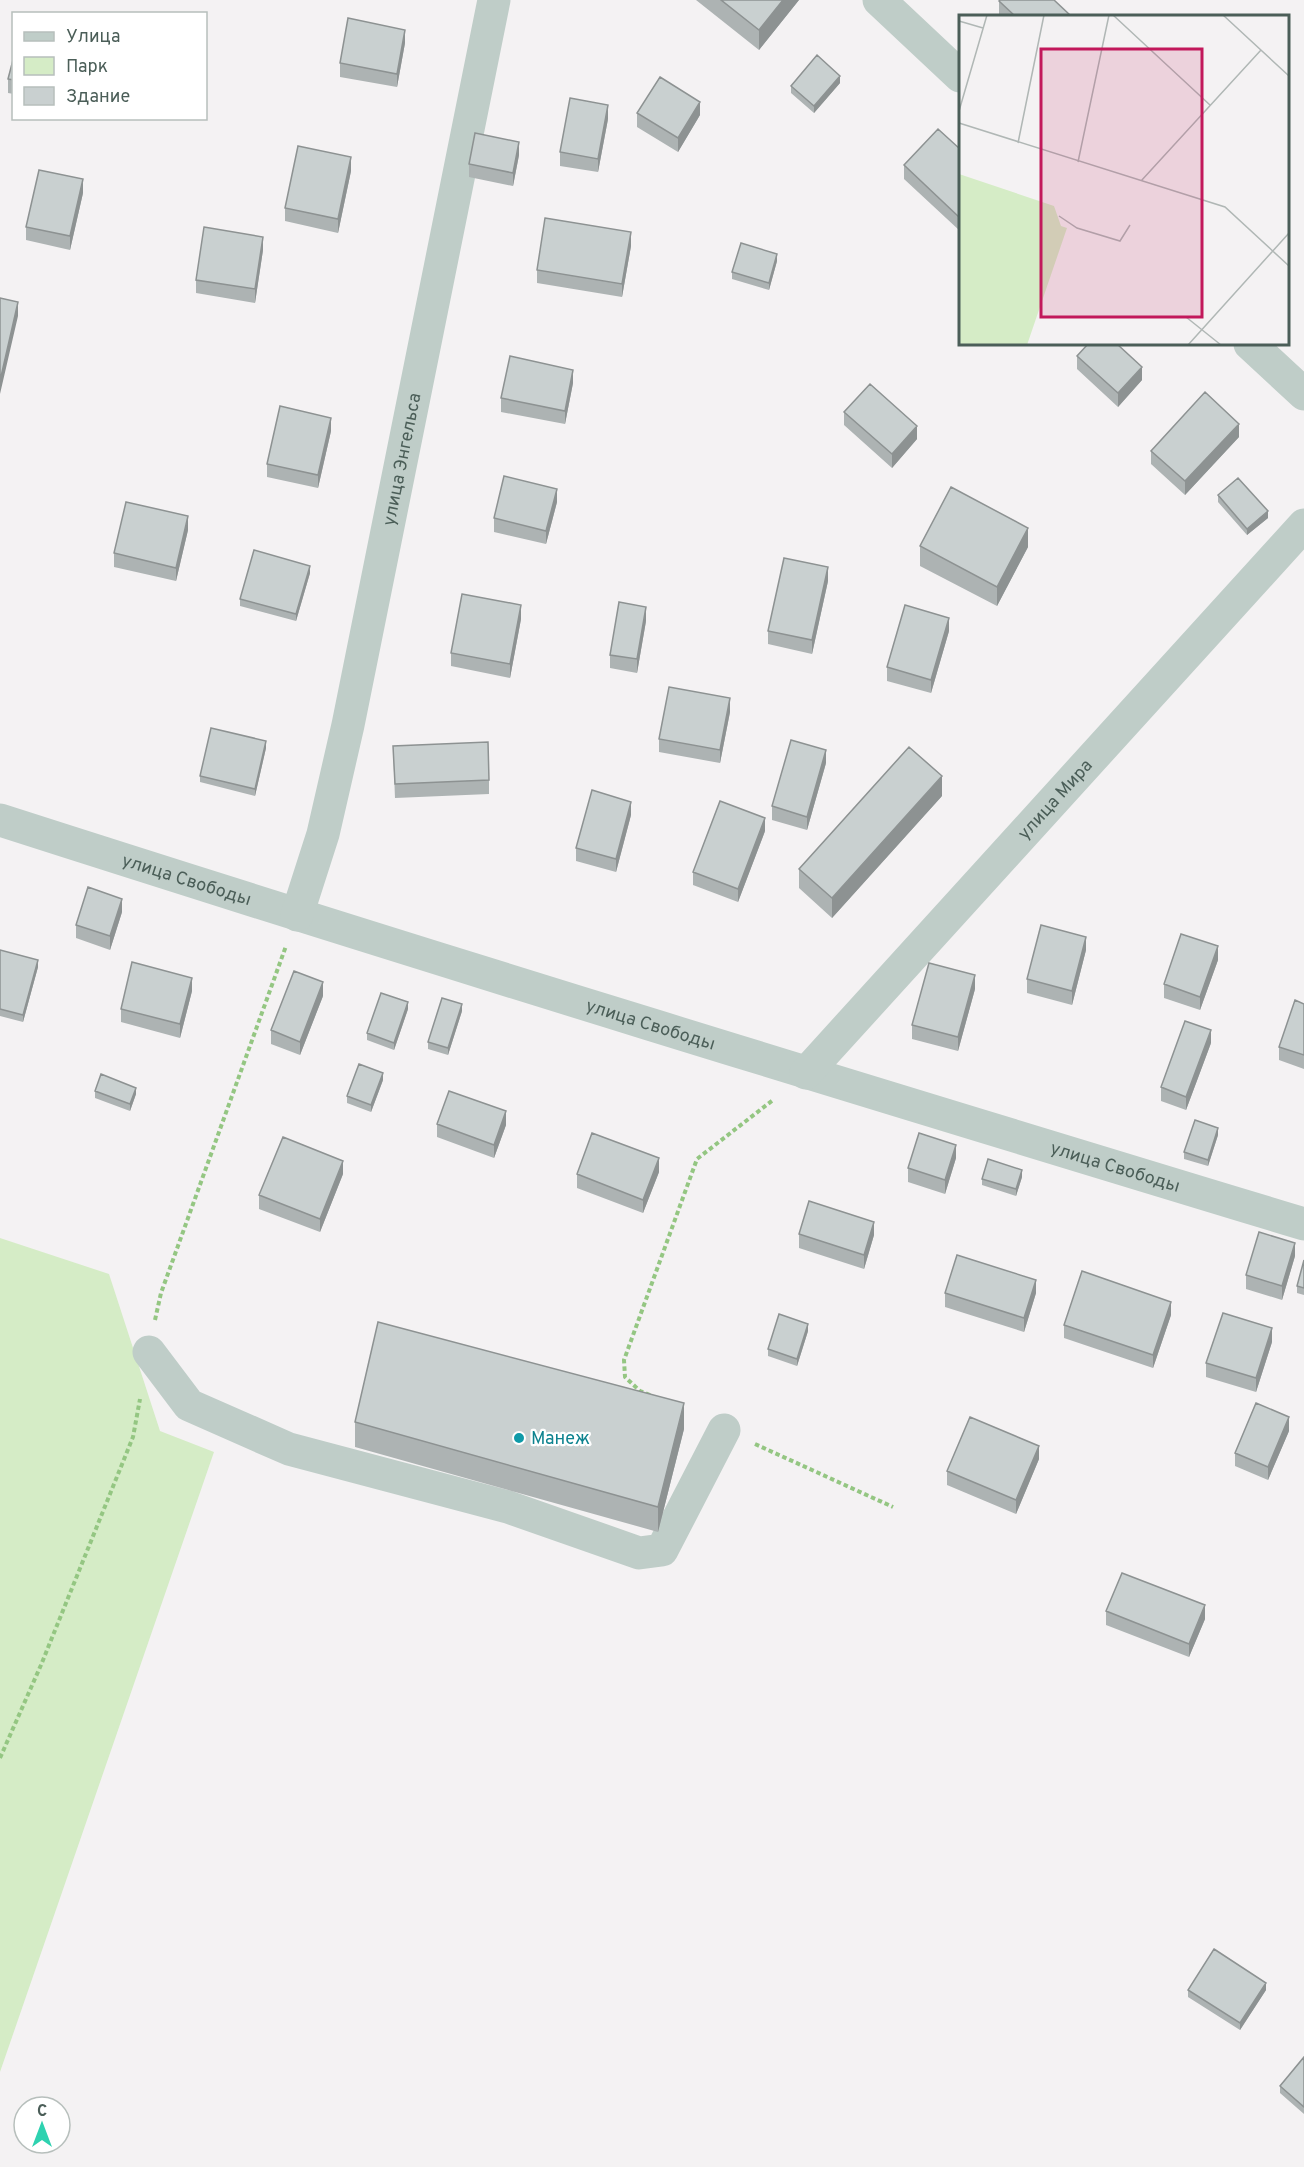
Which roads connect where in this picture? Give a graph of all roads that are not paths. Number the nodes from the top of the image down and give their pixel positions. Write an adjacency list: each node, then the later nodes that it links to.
1 (494, 0): 8 (street, улица Энгельса)
2 (879, 0): 3 (street)
3 (959, 75)
4 (1251, 345): 5 (street)
5 (1304, 394)
6 (1304, 525): 9 (street, улица Мира)
7 (0, 820): 8 (street, улица Свободы)
8 (297, 915): 9 (street, улица Свободы)
9 (806, 1073): 10 (street, улица Свободы)
10 (1304, 1224)
11 (149, 1352): 12 (street)
12 (724, 1430)

